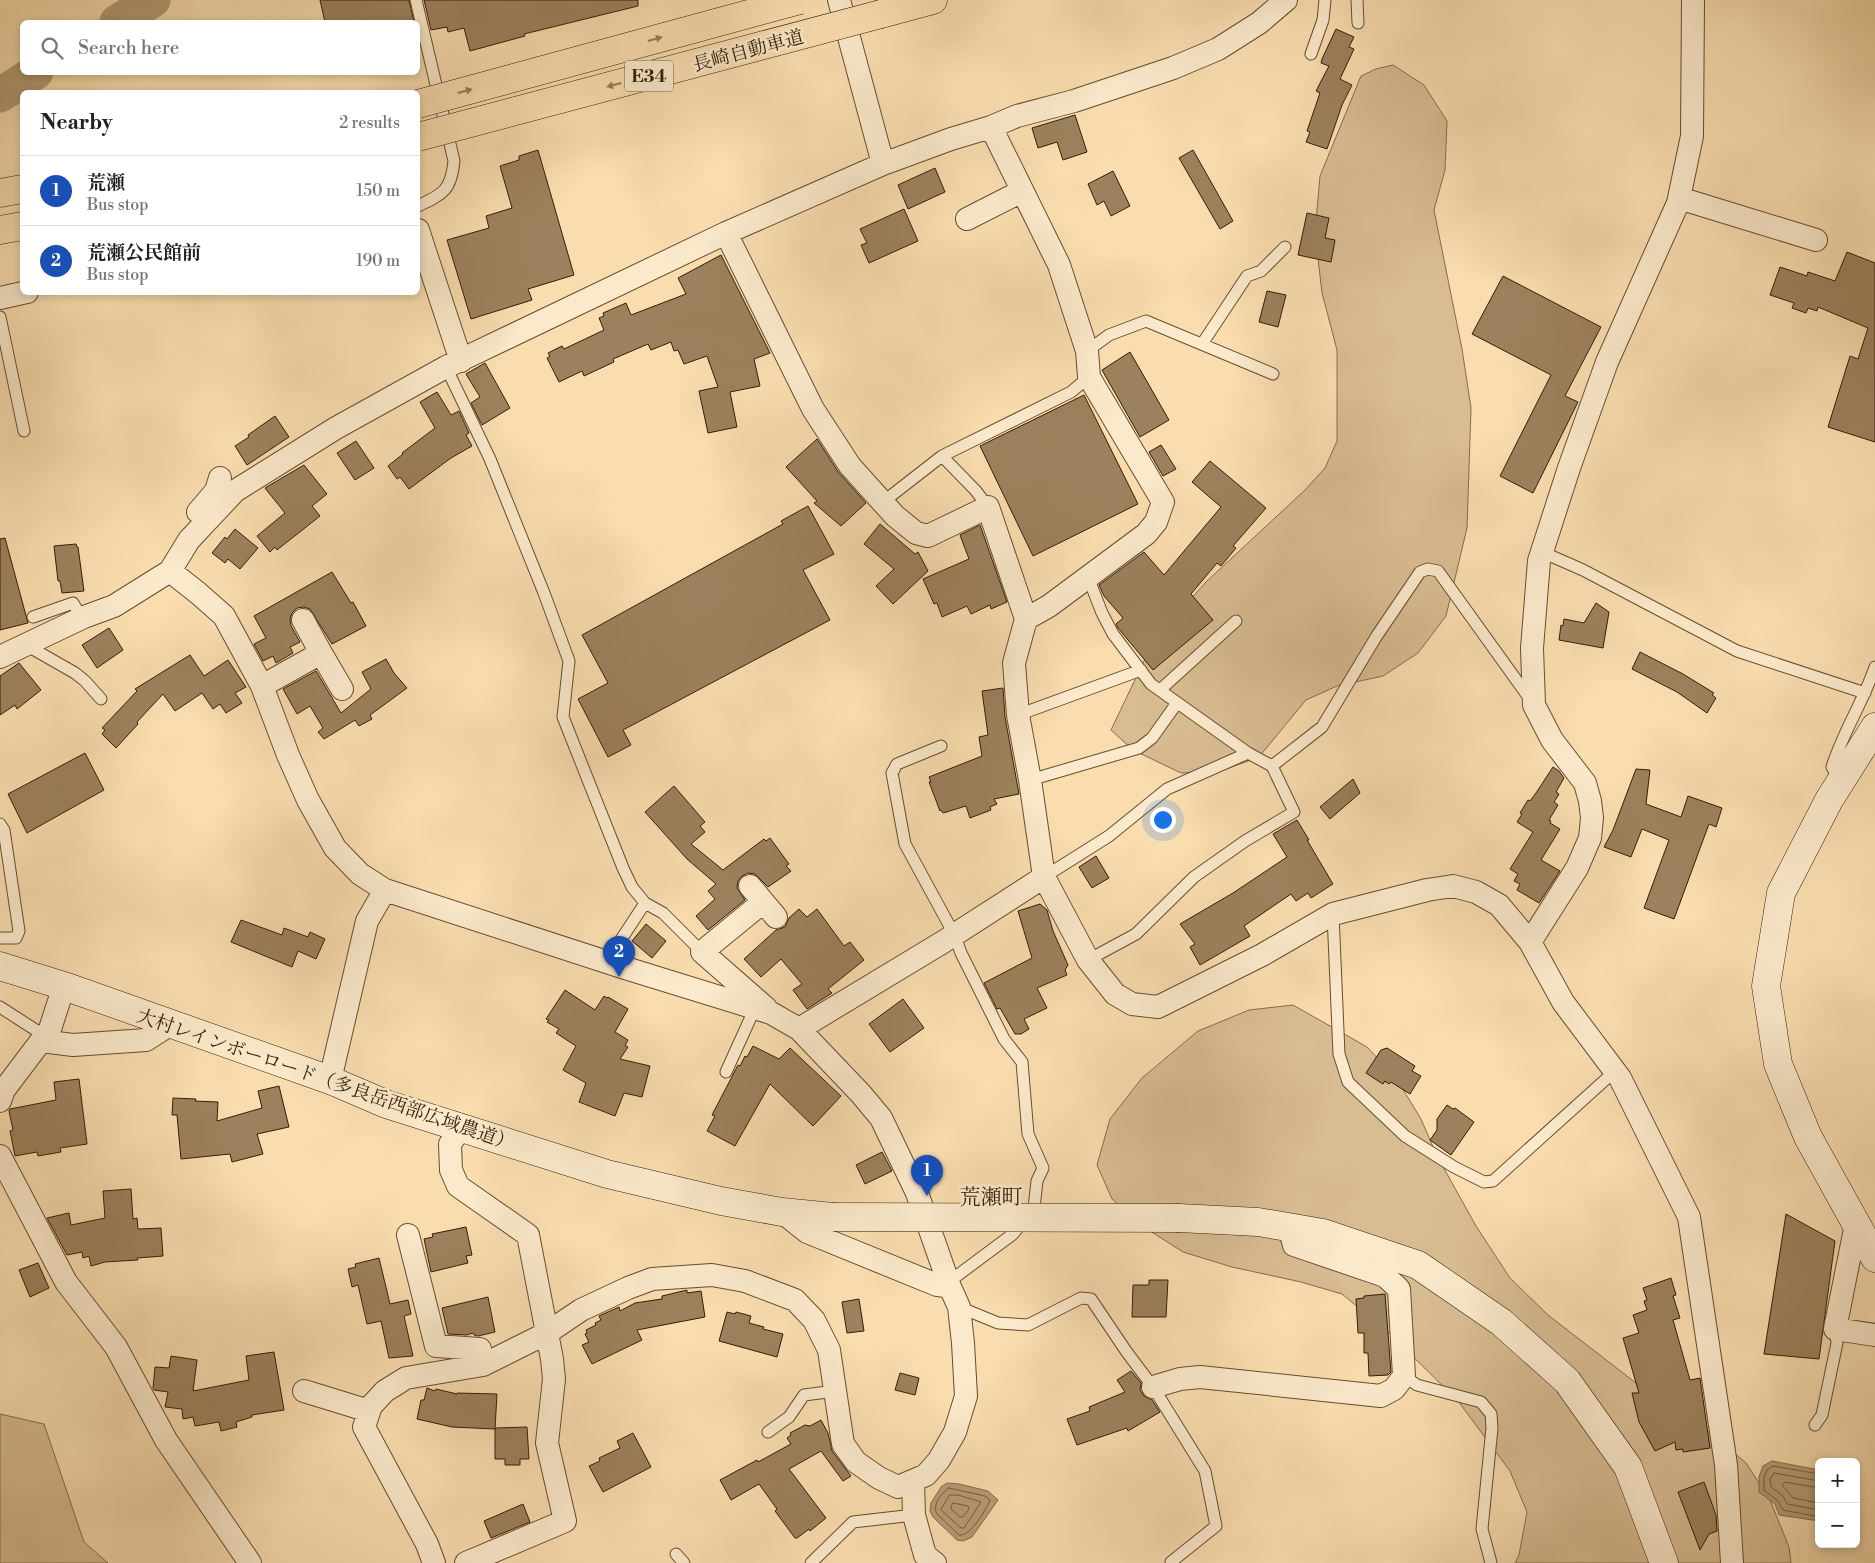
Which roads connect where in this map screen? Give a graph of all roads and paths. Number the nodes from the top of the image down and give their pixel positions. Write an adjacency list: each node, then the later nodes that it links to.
1 (416, 0): 17 (lane)
2 (800, 0): 11 (highway, 長崎自動車道 / E34, one-way to 2, bridge)
3 (839, 0): 14 (street)
4 (933, 0): 13 (highway, 長崎自動車道 / E34, one-way to 13, bridge)
5 (1286, 0): 12 (street)
6 (1325, 0): 10 (lane)
7 (1357, 0): 9 (lane)
8 (1693, 0): 16 (street)
9 (1358, 23)
10 (1311, 54)
11 (420, 103)
12 (991, 127): 14 (street); 15 (street)
13 (420, 136)
14 (883, 164): 19 (street)
15 (1022, 191): 18 (street); 27 (street)
16 (1679, 198): 20 (street); 37 (street)
17 (420, 205)
18 (967, 220)
19 (726, 233): 28 (street); 34 (street)
20 (1816, 240)
21 (420, 244): 28 (street)
22 (1285, 247): 26 (lane)
23 (20, 294): 24 (street)
24 (0, 298)
25 (0, 317): 31 (lane)
26 (1202, 344): 27 (lane); 29 (lane)
27 (1087, 351): 30 (street)
28 (453, 364): 36 (street); 68 (lane)
29 (1273, 374)
30 (1089, 377): 32 (lane); 39 (street)
31 (24, 431)
32 (942, 456): 34 (lane); 35 (lane)
33 (220, 478): 36 (street)
34 (882, 502): 35 (street)
35 (988, 506): 42 (street)
36 (198, 531): 38 (street)
37 (1542, 552): 53 (lane); 56 (street)
38 (170, 571): 41 (street); 50 (street)
39 (1088, 577): 42 (street); 49 (lane)
40 (33, 617): 41 (lane)
41 (82, 618): 45 (street)
42 (1026, 619): 57 (street)
43 (303, 620): 46 (street)
44 (1236, 621): 52 (lane)
45 (26, 645): 47 (street); 54 (lane)
46 (321, 652): 50 (street); 51 (street)
47 (0, 656)
48 (1875, 668): 53 (lane)
49 (1140, 670): 52 (lane); 57 (lane)
50 (262, 686): 66 (street)
51 (342, 689)
52 (1160, 690): 55 (lane)
53 (1865, 693): 63 (lane)
54 (101, 699)
55 (1178, 703): 60 (lane); 62 (lane)
56 (1534, 705): 61 (lane); 72 (street)
57 (1018, 715): 62 (street)
58 (1875, 727): 63 (street)
59 (941, 746): 70 (lane)
60 (1248, 753): 61 (lane); 65 (lane)
61 (1272, 766): 74 (lane)
62 (1030, 780): 65 (street)
63 (1841, 781): 90 (street)
64 (0, 824): 71 (lane)
65 (1044, 877): 70 (street); 74 (street)
66 (385, 890): 75 (street); 85 (street)
67 (763, 902): 73 (street)
68 (645, 904): 73 (lane); 75 (lane)
69 (1334, 914): 72 (street); 74 (street); 83 (lane)
70 (954, 934): 81 (street); 94 (lane)
71 (0, 938)
72 (1530, 942): 83 (street)
73 (702, 952): 79 (street)
74 (1088, 960)
75 (607, 961): 79 (street)
76 (0, 966): 77 (street, 大村レインボーロード（多良岳西部広域農道）)
77 (64, 986): 80 (street, 大村レインボーロード（多良岳西部広域農道）); 82 (street)
78 (0, 1007): 82 (lane)
79 (763, 1010): 81 (street); 84 (lane)
80 (171, 1024): 82 (street); 85 (street, 大村レインボーロード（多良岳西部広域農道）)
81 (799, 1029): 94 (street)
82 (43, 1039): 86 (street)
83 (1615, 1070): 117 (street)
84 (726, 1072)
85 (330, 1080): 87 (street, 大村レインボーロード（多良岳西部広域農道）)
86 (0, 1100)
87 (461, 1128): 89 (street, 大村レインボーロード（多良岳西部広域農道）); 97 (street)
88 (0, 1156): 110 (street)
89 (782, 1212): 91 (street, 大村レインボーロード（多良岳西部広域農道）, bridge); 94 (street)
90 (1856, 1224): 93 (street); 96 (street)
91 (1289, 1227): 100 (street); 116 (street, 大村レインボーロード（多良岳西部広域農道）)
92 (408, 1235): 99 (street)
93 (1875, 1258)
94 (949, 1283): 95 (street)
95 (959, 1307): 101 (lane); 107 (street)
96 (1835, 1329): 98 (street); 105 (lane)
97 (547, 1333): 99 (street); 103 (street); 112 (street)
98 (1875, 1335)
99 (483, 1366): 104 (street)
100 (1404, 1376): 101 (street); 115 (lane)
101 (1153, 1387): 109 (lane)
102 (304, 1391): 104 (street)
103 (835, 1391): 106 (lane); 107 (street)
104 (369, 1410): 111 (street)
105 (1815, 1425)
106 (768, 1432)
107 (913, 1482): 108 (street)
108 (914, 1515): 113 (lane); 114 (street)
109 (1171, 1562)
110 (250, 1563)
111 (434, 1563)
112 (466, 1563)
113 (811, 1563)
114 (935, 1563)
115 (1491, 1563)
116 (1664, 1563)
117 (1732, 1563)

